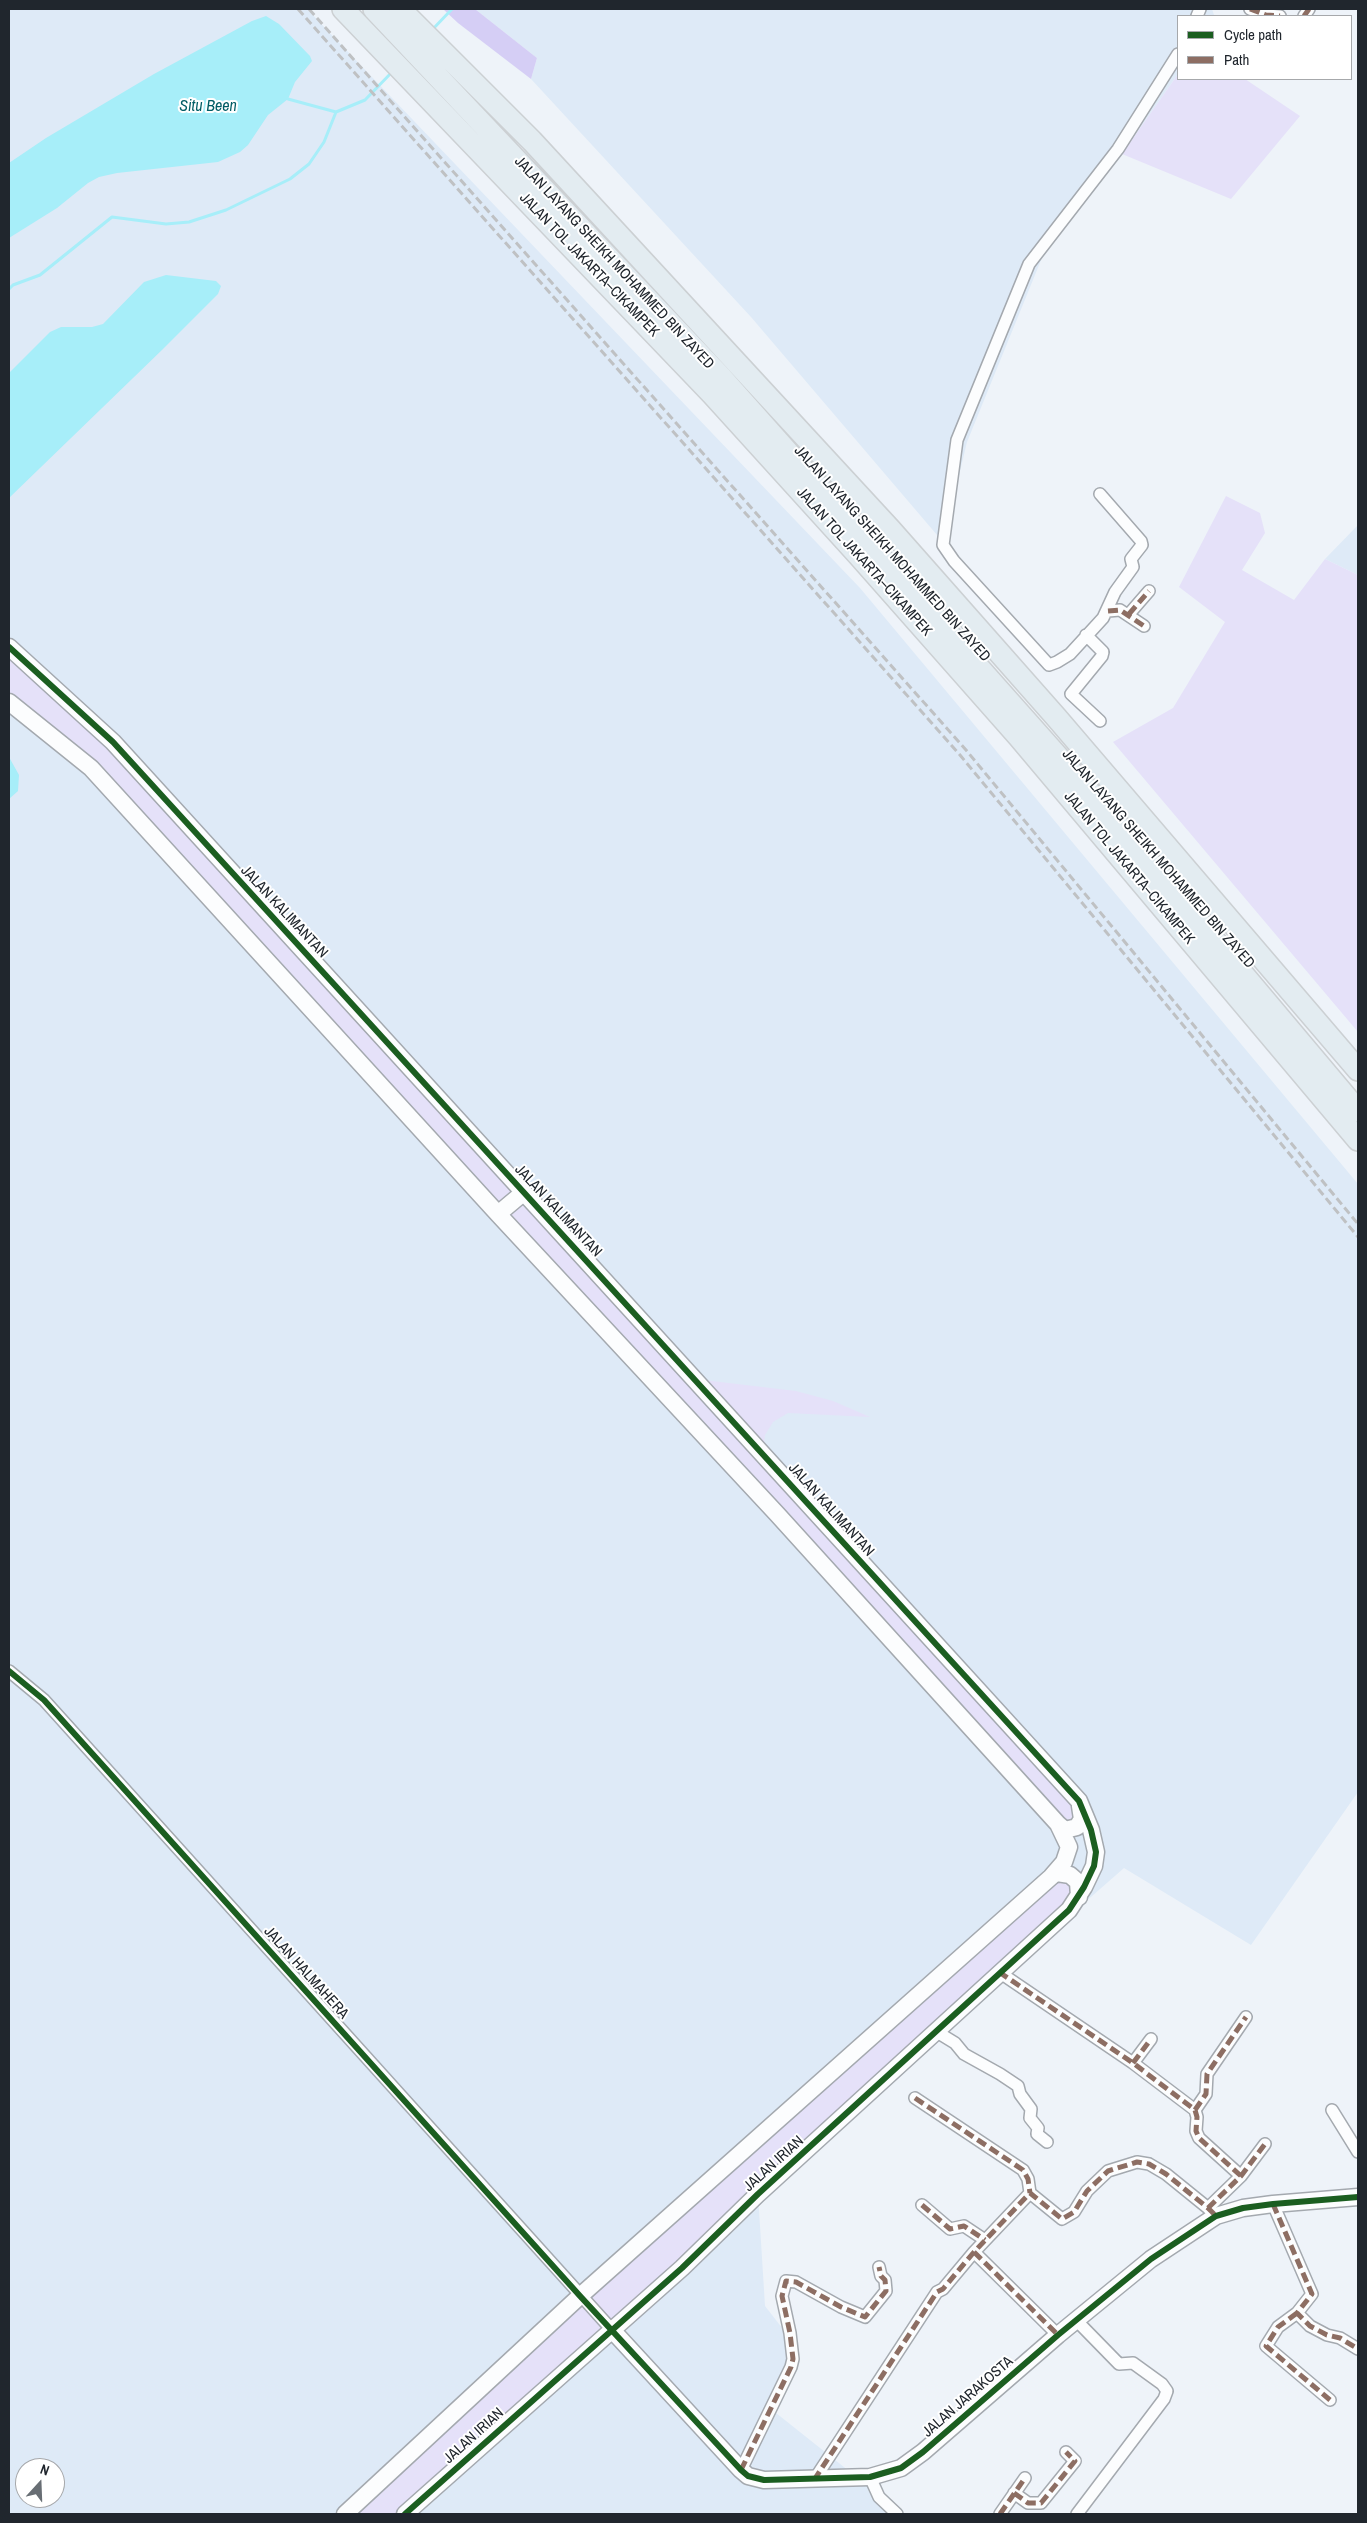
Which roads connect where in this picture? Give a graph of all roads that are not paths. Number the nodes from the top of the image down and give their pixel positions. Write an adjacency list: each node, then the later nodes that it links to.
1 (343, 9): 19 (highway, JALAN TOL JAKARTA–CIKAMPEK)
2 (374, 9): 18 (highway, JALAN LAYANG SHEIKH MOHAMMED BIN ZAYED)
3 (1250, 9): 5 (street)
4 (397, 10): 16 (highway); 17 (highway, JALAN LAYANG SHEIKH MOHAMMED BIN ZAYED)
5 (1266, 15)
6 (1177, 56): 12 (street)
7 (1100, 494): 9 (street)
8 (1149, 591): 10 (street)
9 (1108, 611): 10 (street); 12 (street)
10 (1129, 614): 11 (street)
11 (1144, 626)
12 (1086, 636): 15 (street)
13 (9, 647): 20 (street, JALAN KALIMANTAN)
14 (9, 702): 21 (street)
15 (1100, 721)
16 (1358, 1070)
17 (1358, 1093)
18 (1358, 1111)
19 (1358, 1140)
20 (524, 1193): 21 (street); 23 (street, JALAN KALIMANTAN)
21 (498, 1214): 24 (street)
22 (9, 1671): 47 (street, JALAN HALMAHERA)
23 (1079, 1801): 24 (street); 26 (street, JALAN IRIAN)
24 (1058, 1824): 25 (street, JALAN IRIAN)
25 (1052, 1876): 26 (street); 47 (street, JALAN IRIAN)
26 (1080, 1897): 27 (street, JALAN IRIAN)
27 (999, 1972): 29 (street, JALAN IRIAN); 31 (street)
28 (1246, 2016): 33 (street)
29 (937, 2032): 35 (street); 50 (street, JALAN IRIAN)
30 (1151, 2039): 31 (street)
31 (1133, 2063): 33 (street)
32 (915, 2098): 39 (street)
33 (1195, 2110): 38 (street)
34 (1332, 2110): 37 (street)
35 (1048, 2142)
36 (1265, 2144): 38 (street)
37 (1358, 2152)
38 (1241, 2176): 43 (street)
39 (1030, 2193): 43 (street); 44 (street)
40 (1358, 2197): 41 (street, JALAN JARAKOSTA)
41 (1273, 2204): 43 (street, JALAN JARAKOSTA); 48 (street)
42 (922, 2205): 44 (street)
43 (1212, 2212): 49 (street, JALAN JARAKOSTA)
44 (985, 2240): 45 (street)
45 (974, 2252): 51 (street); 58 (street)
46 (879, 2267): 55 (street)
47 (580, 2296): 50 (street, JALAN HALMAHERA); 60 (street, JALAN IRIAN)
48 (1297, 2313): 52 (street); 53 (street)
49 (1076, 2320): 51 (street, JALAN JARAKOSTA); 64 (street)
50 (612, 2331): 55 (street, JALAN JARAKOSTA); 61 (street, JALAN IRIAN)
51 (1058, 2335): 56 (street, JALAN JARAKOSTA)
52 (1358, 2349)
53 (1330, 2400)
54 (1066, 2452): 59 (street)
55 (741, 2470): 58 (street, JALAN JARAKOSTA)
56 (870, 2477): 58 (street, JALAN JARAKOSTA); 62 (street)
57 (1025, 2478): 59 (street)
58 (814, 2480)
59 (1014, 2492): 63 (street)
60 (345, 2514)
61 (405, 2514)
62 (896, 2514)
63 (1000, 2514)
64 (1077, 2514)

